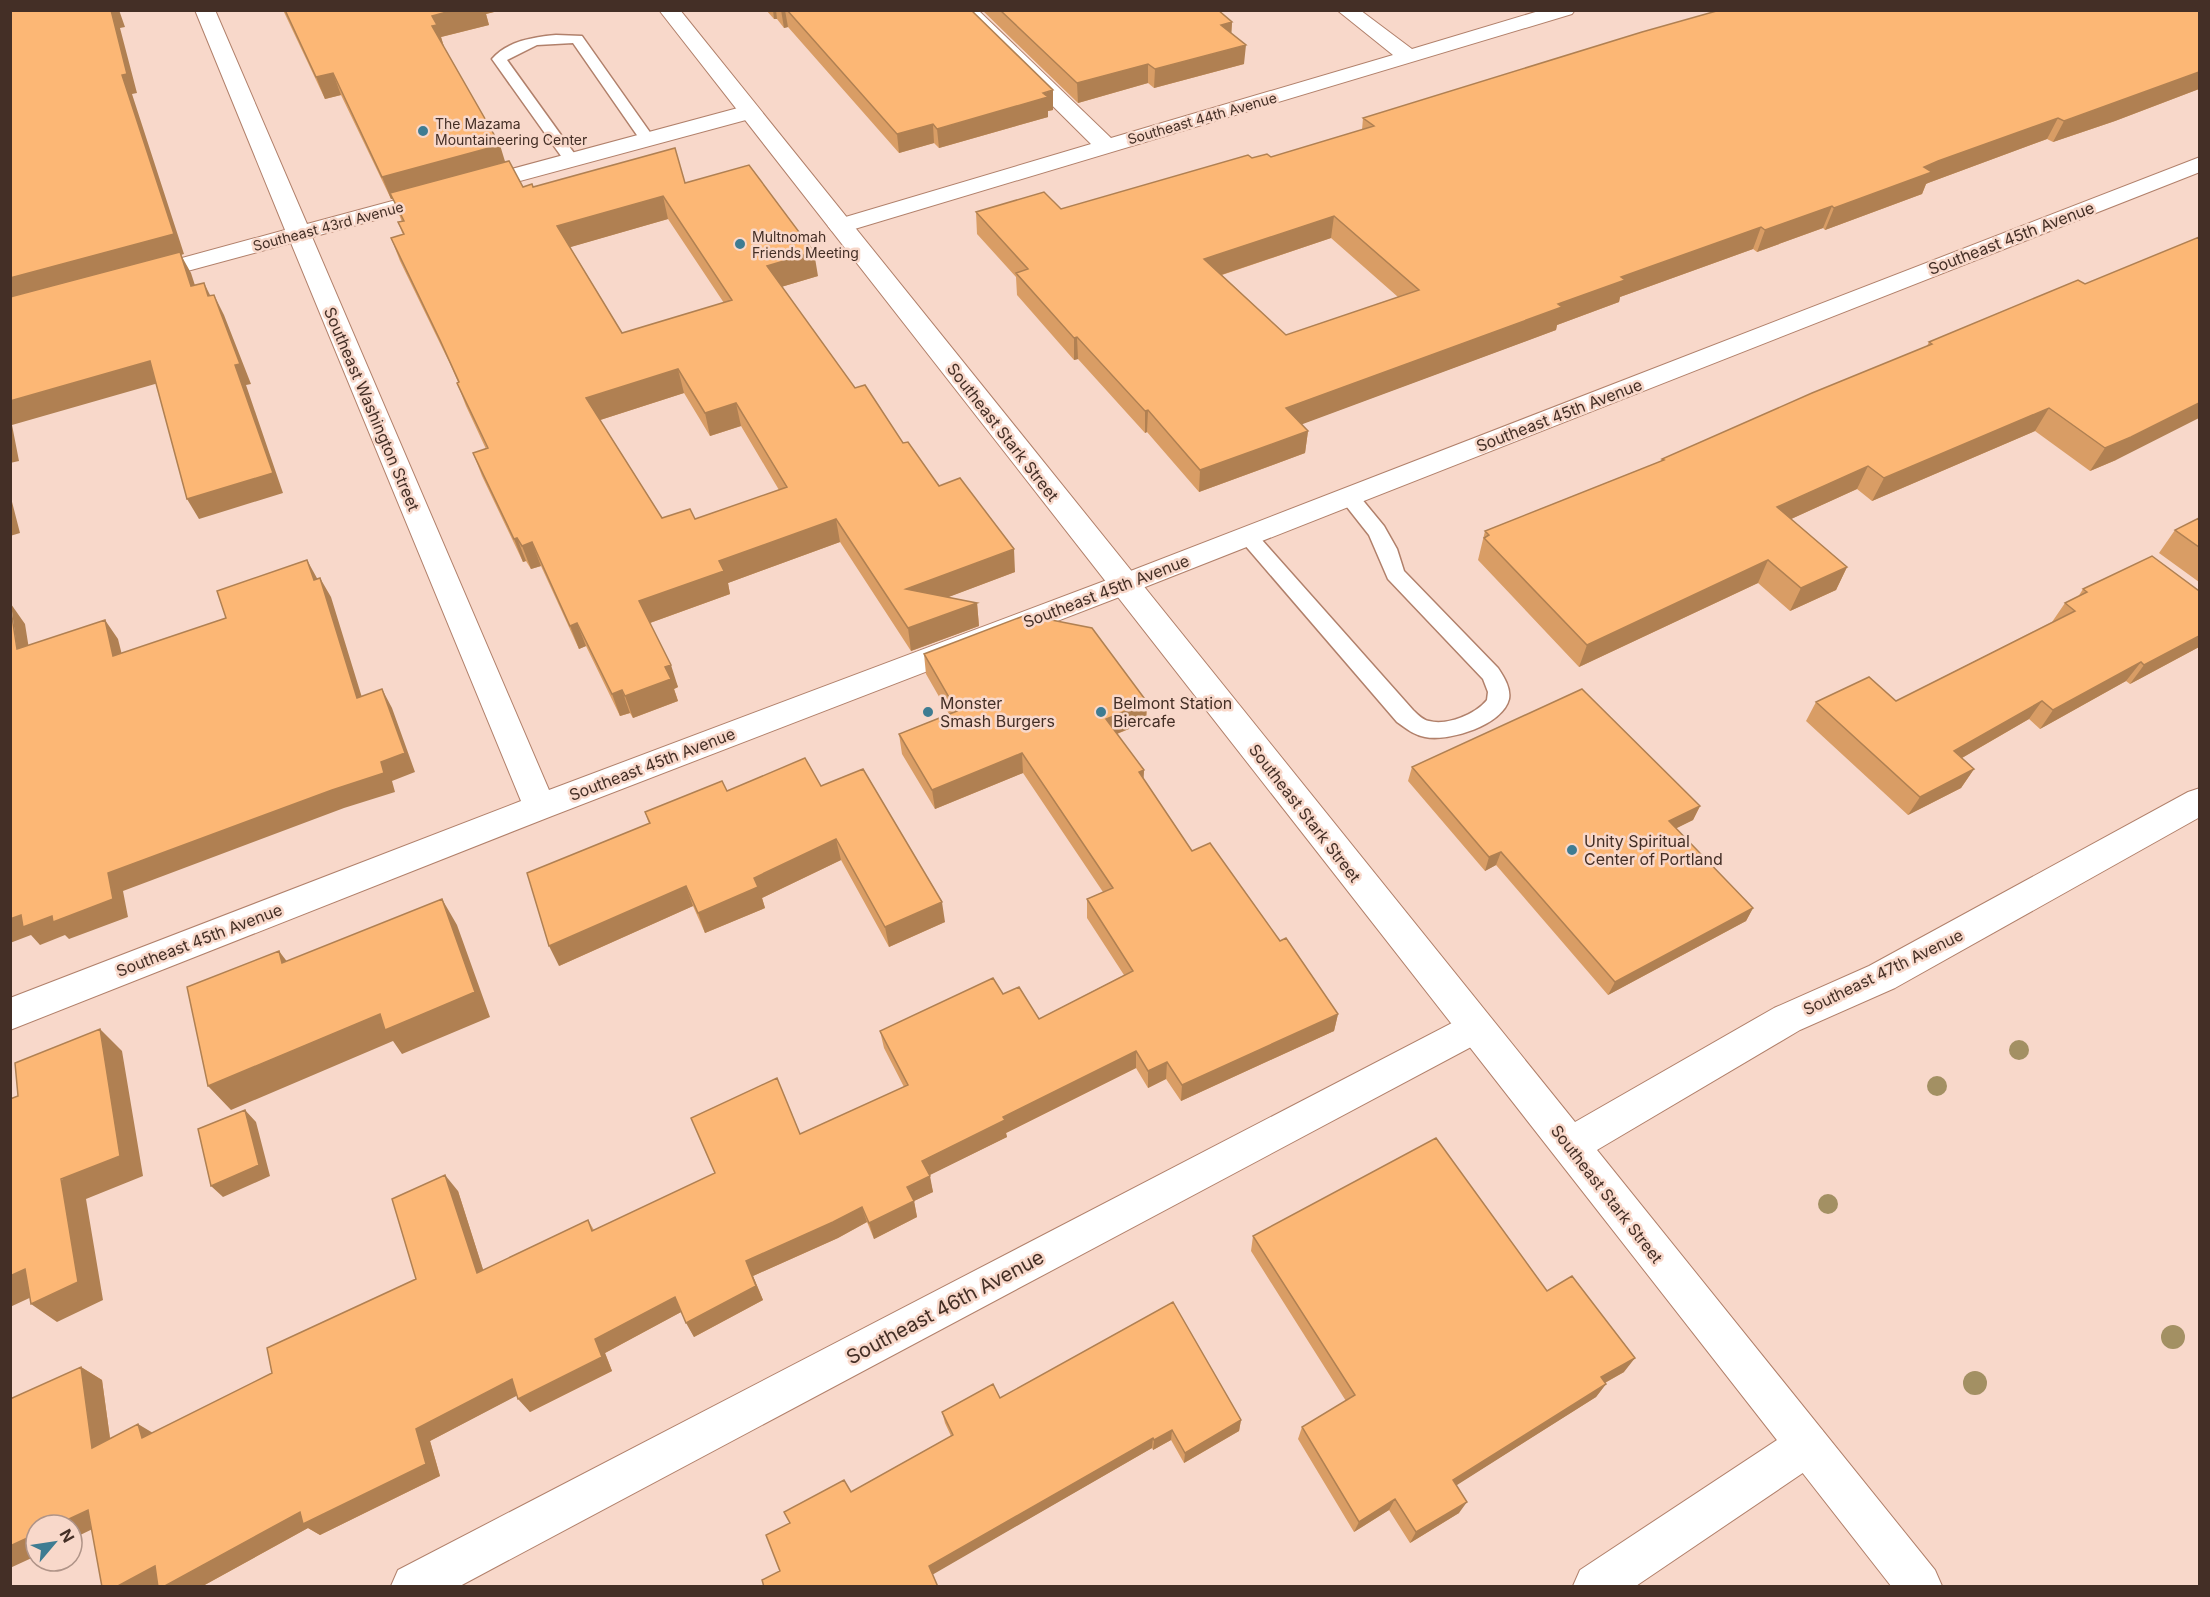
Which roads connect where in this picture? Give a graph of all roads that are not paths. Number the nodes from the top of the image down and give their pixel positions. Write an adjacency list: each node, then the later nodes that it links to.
1 (205, 10): 13 (street, Southeast Washington Street)
2 (669, 10): 7 (street, Southeast Stark Street)
3 (966, 10): 9 (street)
4 (1347, 10): 6 (street)
5 (1564, 10): 6 (street, Southeast 44th Avenue)
6 (1409, 57): 9 (street, Southeast 44th Avenue)
7 (750, 112): 8 (street, Southeast 43rd Avenue); 12 (street, Southeast Stark Street)
8 (646, 138): 10 (street, Southeast 43rd Avenue); 10 (lane)
9 (1106, 146): 12 (street, Southeast 44th Avenue)
10 (571, 160): 13 (street, Southeast 43rd Avenue)
11 (2199, 164): 15 (street, Southeast 45th Avenue)
12 (840, 226): 17 (street, Southeast Stark Street)
13 (299, 234): 14 (street, Southeast 43rd Avenue); 19 (street, Southeast Washington Street)
14 (126, 281)
15 (1349, 497): 16 (street, Southeast 45th Avenue); 16 (lane)
16 (1248, 536): 17 (street, Southeast 45th Avenue)
17 (1125, 585): 19 (street, Southeast 45th Avenue); 21 (street, Southeast Stark Street)
18 (2199, 801): 22 (street, Southeast 47th Avenue)
19 (540, 807): 20 (street, Southeast 45th Avenue)
20 (10, 1014)
21 (1475, 1027): 22 (street, Southeast Stark Street); 24 (street, Southeast 46th Avenue)
22 (1568, 1146): 23 (street, Southeast Stark Street)
23 (1807, 1445): 25 (street); 26 (street, Southeast Stark Street)
24 (414, 1587)
25 (1596, 1587)
26 (1919, 1587)

